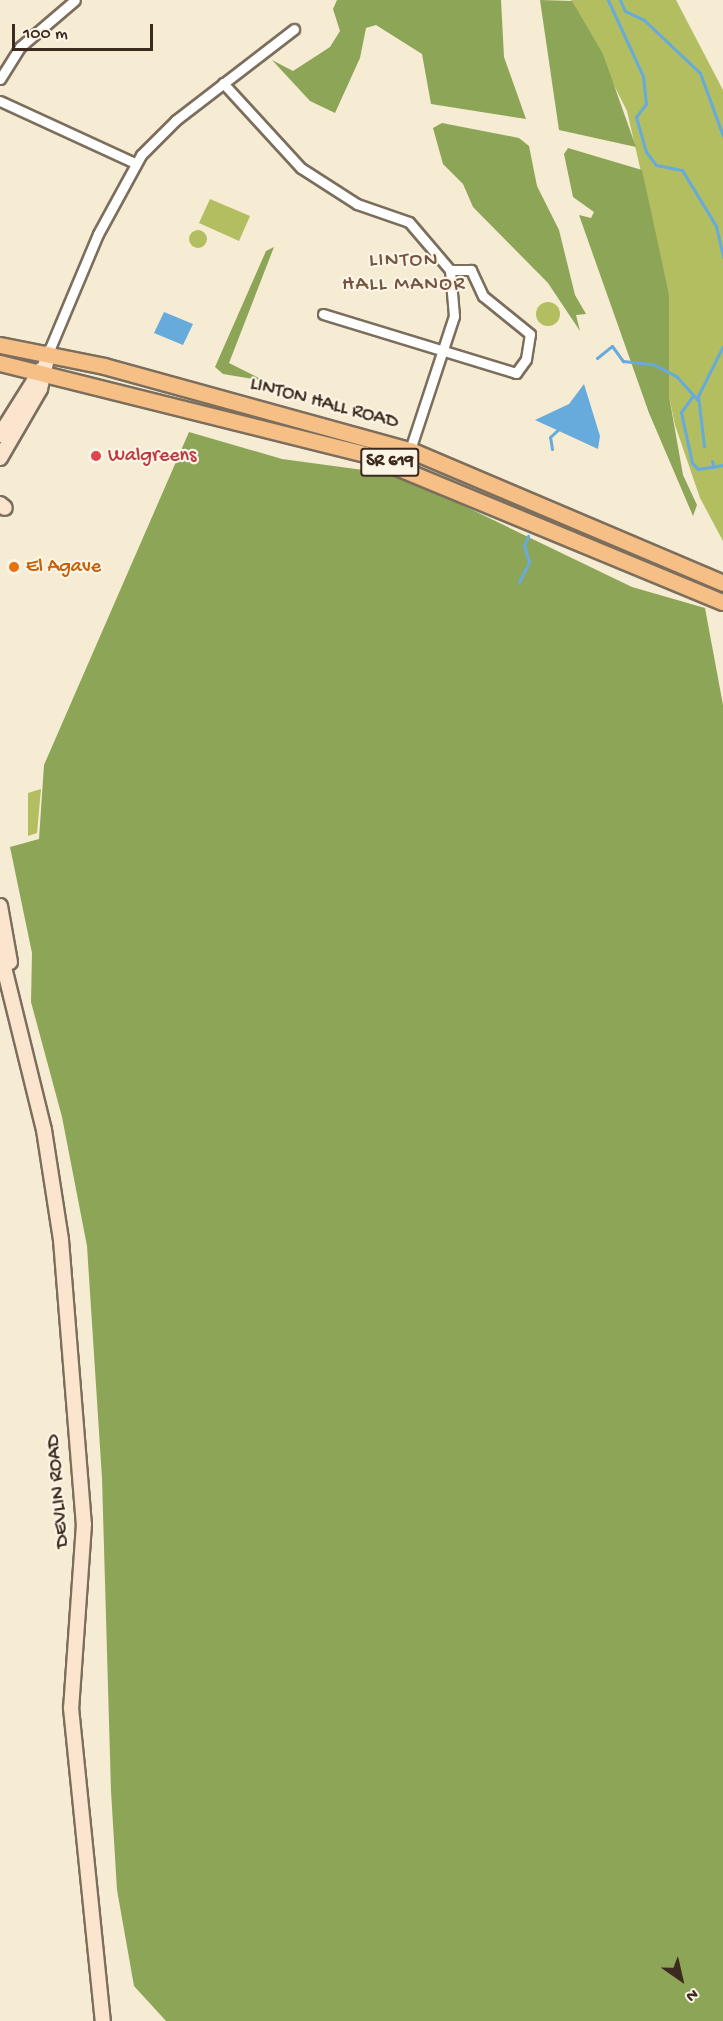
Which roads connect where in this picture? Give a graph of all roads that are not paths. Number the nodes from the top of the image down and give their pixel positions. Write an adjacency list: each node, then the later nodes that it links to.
1 (75, 0): 3 (street)
2 (294, 29): 4 (street)
3 (0, 80)
4 (223, 83): 6 (street); 7 (street)
5 (0, 101): 6 (street)
6 (135, 163): 10 (street)
7 (450, 270): 11 (street); 11 (street)
8 (323, 314): 11 (street)
9 (0, 345): 10 (main road, LINTON HALL ROAD / SR 619)
10 (48, 353): 13 (main road); 15 (main road, LINTON HALL ROAD / SR 619)
11 (443, 353): 15 (street)
12 (0, 363): 13 (main road, LINTON HALL ROAD / SR 619)
13 (41, 370): 14 (main road); 16 (main road); 18 (main road, LINTON HALL ROAD / SR 619)
14 (0, 435)
15 (410, 450): 17 (main road, LINTON HALL ROAD / SR 619)
16 (0, 458)
17 (723, 583)
18 (723, 602)
19 (0, 906): 21 (main road, DEVLIN ROAD)
20 (0, 951): 21 (main road, DEVLIN ROAD)
21 (13, 997): 22 (main road, DEVLIN ROAD)
22 (103, 2021)

